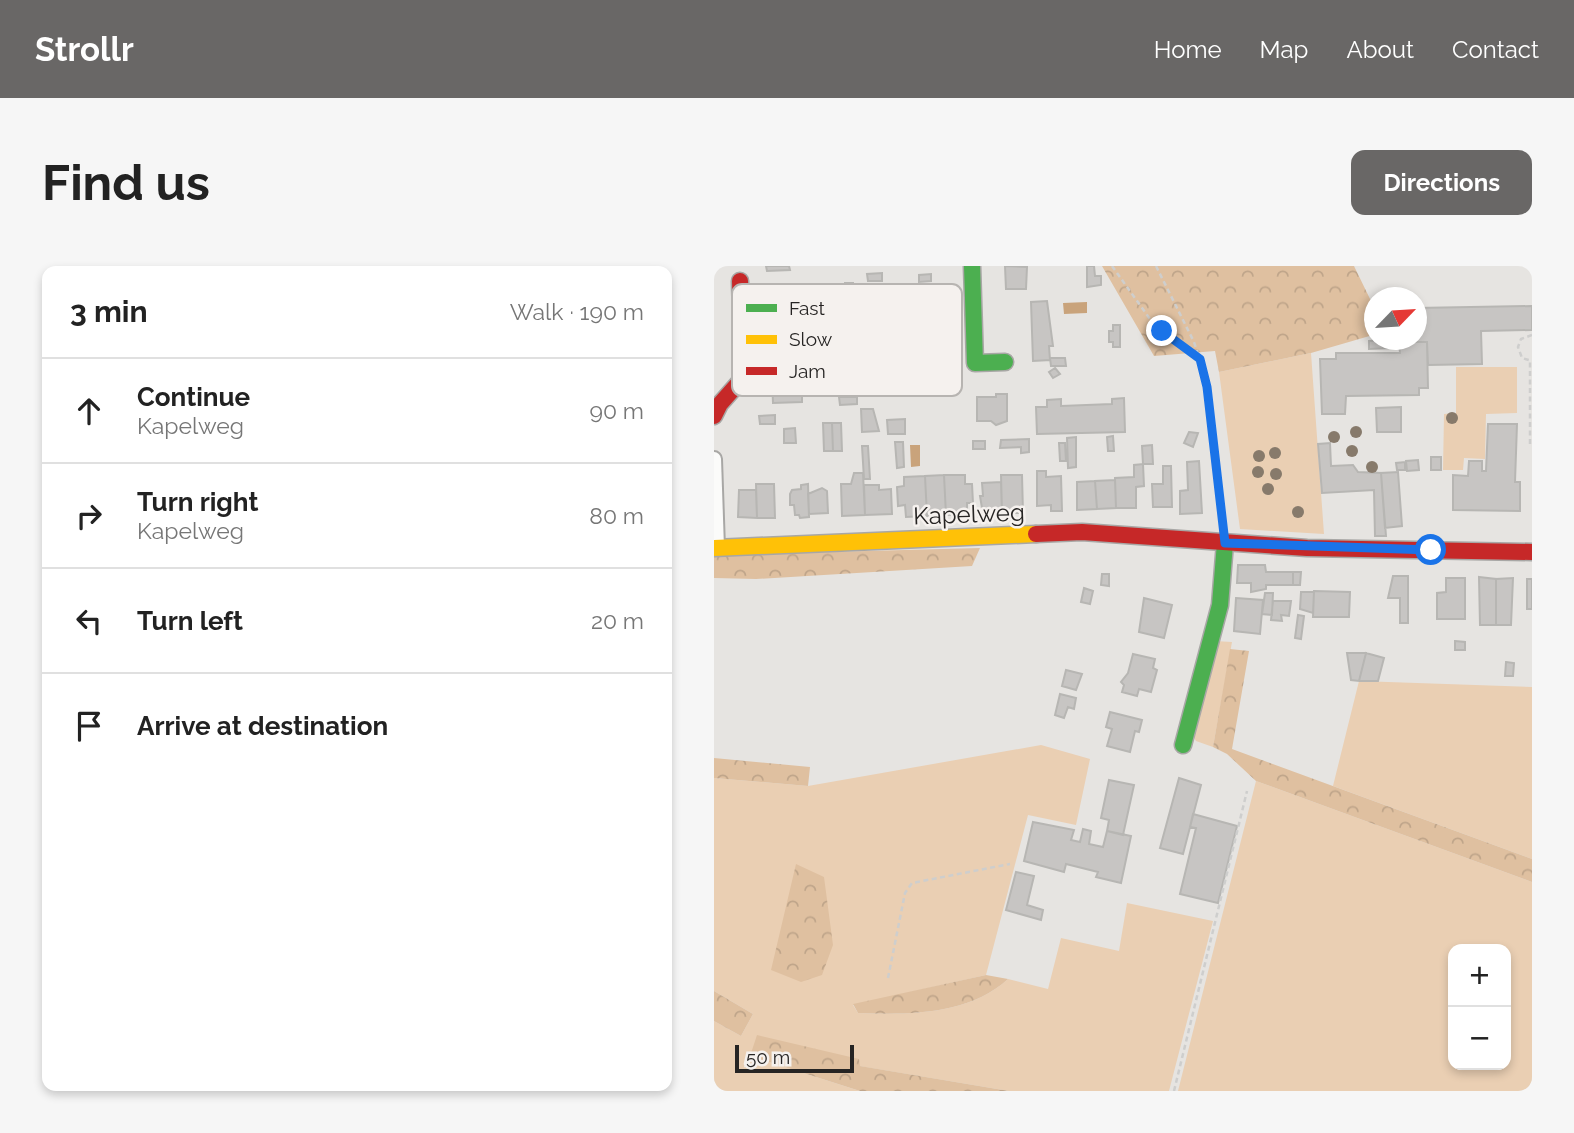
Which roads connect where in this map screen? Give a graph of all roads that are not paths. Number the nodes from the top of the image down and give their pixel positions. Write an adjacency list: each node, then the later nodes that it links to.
1 (972, 266): 4 (street)
2 (740, 281): 3 (street)
3 (740, 284)
4 (1005, 362)
5 (732, 390): 6 (street)
6 (714, 416)
7 (714, 460): 9 (street)
8 (1225, 543): 9 (street, Kapelweg); 10 (street, Kapelweg); 11 (street)
9 (715, 548)
10 (1532, 552)
11 (1183, 745)

